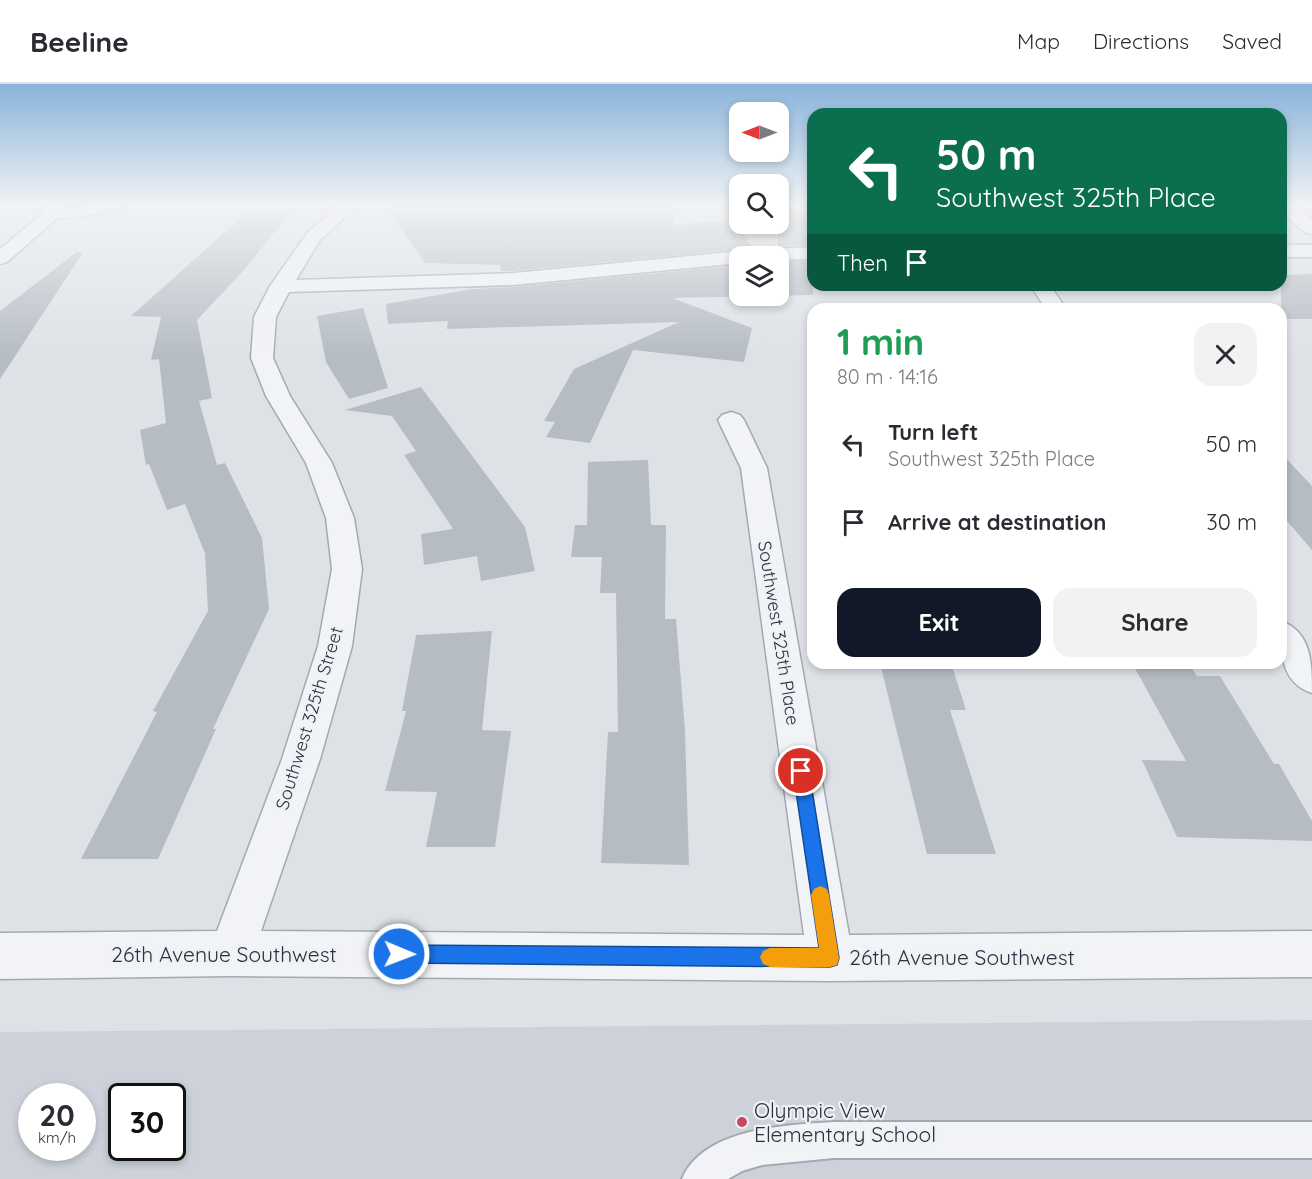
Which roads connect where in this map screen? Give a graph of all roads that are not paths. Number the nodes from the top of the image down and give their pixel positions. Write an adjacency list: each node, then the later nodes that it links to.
1 (302, 254): 3 (street, Southwest 325th Street)
2 (729, 259): 3 (street)
3 (280, 286): 7 (street, Southwest 325th Street)
4 (730, 420): 10 (street, Southwest 325th Place)
5 (1287, 643): 6 (street)
6 (1312, 679)
7 (231, 953): 9 (street, 26th Avenue Southwest); 10 (street, 26th Avenue Southwest)
8 (1312, 954): 10 (street, 26th Avenue Southwest)
9 (0, 956)
10 (830, 958)
11 (1312, 1140): 12 (lane)
12 (700, 1179)

